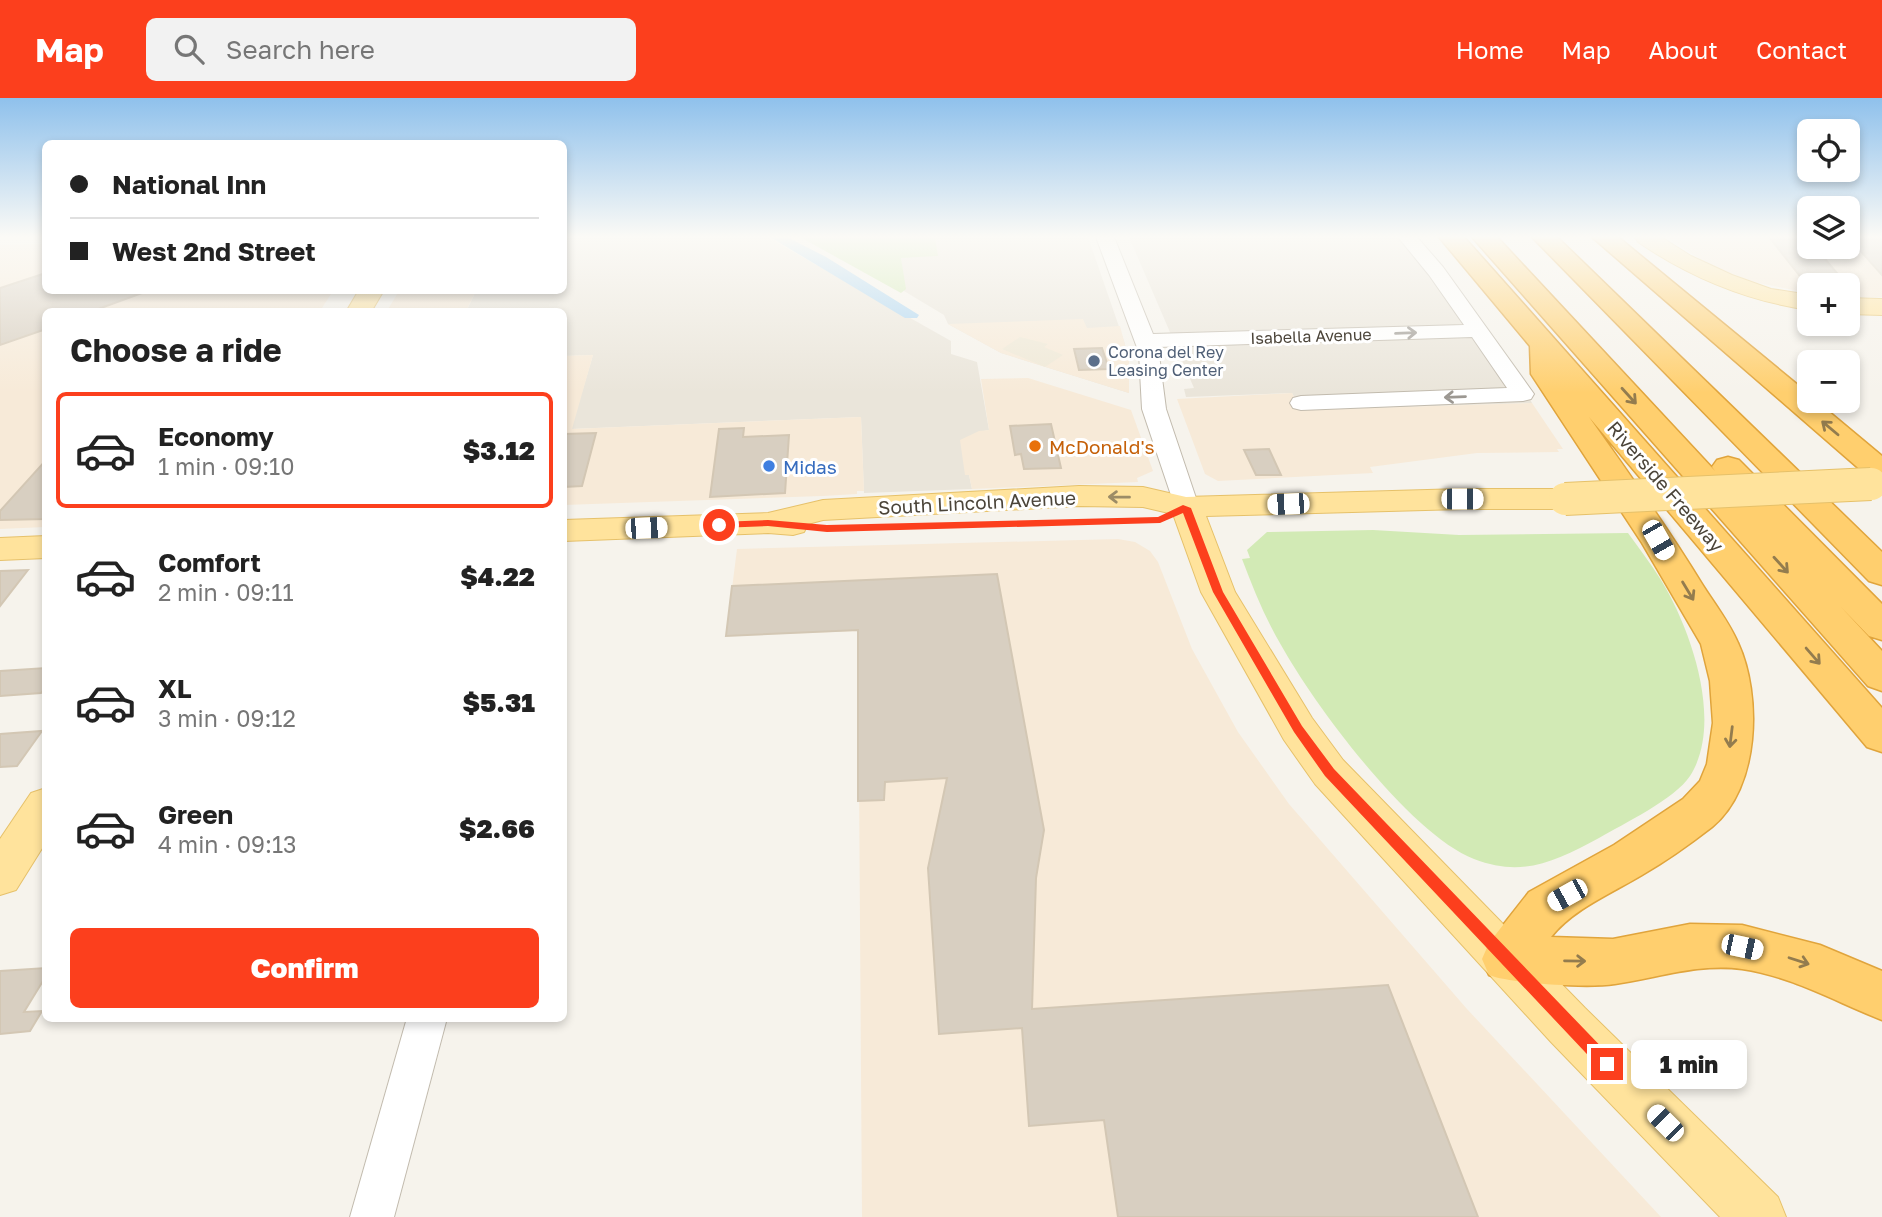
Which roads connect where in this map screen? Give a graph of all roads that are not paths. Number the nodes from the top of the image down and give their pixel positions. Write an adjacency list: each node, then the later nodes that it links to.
1 (1125, 289): 13 (street)
2 (1448, 289): 12 (street)
3 (1496, 289): 14 (highway, Riverside Freeway)
4 (1531, 289): 23 (highway, one-way to 23)
5 (1556, 289): 22 (highway)
6 (1597, 289): 21 (highway)
7 (1663, 289): 16 (highway, one-way to 7)
8 (1751, 289): 9 (main road)
9 (1797, 300)
10 (1860, 306): 11 (main road)
11 (1882, 307)
12 (1477, 331): 13 (street, Isabella Avenue, one-way to 12); 15 (street, one-way to 15)
13 (1145, 341): 17 (street)
14 (1544, 346): 24 (highway, Riverside Freeway, one-way to 24); 27 (highway, one-way to 27)
15 (1301, 403)
16 (1878, 480): 17 (main road, South Lincoln Avenue, bridge)
17 (1186, 508): 18 (main road, South Lincoln Avenue); 27 (main road)
18 (567, 531)
19 (42, 547): 20 (main road)
20 (0, 549)
21 (1882, 573)
22 (1882, 627)
23 (1882, 676)
24 (1882, 736)
25 (42, 810): 26 (main road)
26 (0, 876)
27 (1506, 959): 28 (highway, one-way to 28); 31 (main road)
28 (1882, 996)
29 (426, 1022): 30 (street)
30 (372, 1217)
31 (1758, 1217)

